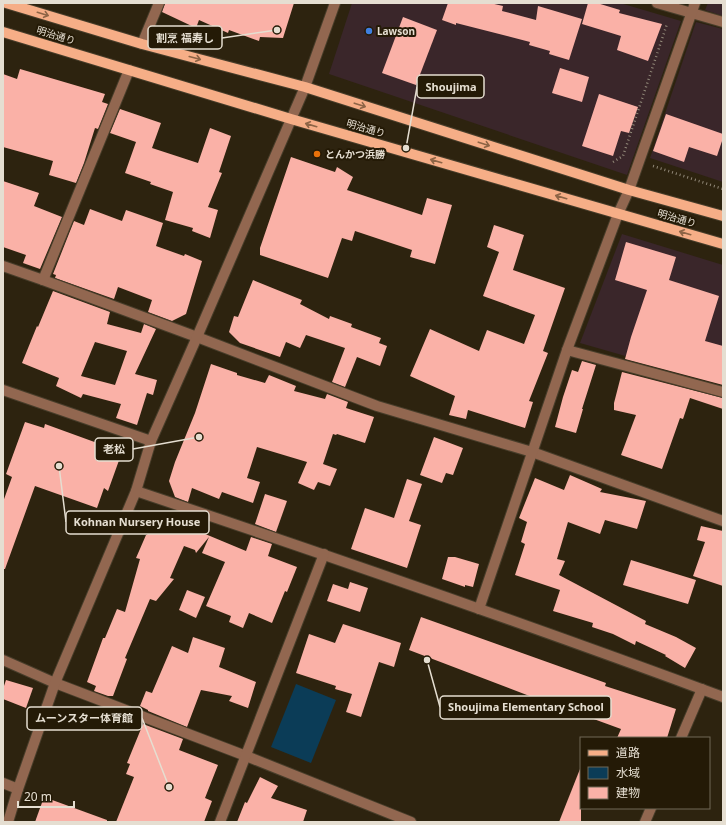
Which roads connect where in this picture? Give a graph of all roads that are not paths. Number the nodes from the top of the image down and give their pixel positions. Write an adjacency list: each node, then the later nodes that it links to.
1 (6, 3): 9 (main road, 明治通り, one-way to 9)
2 (159, 3): 9 (street)
3 (335, 3): 11 (street)
4 (657, 3): 6 (street)
5 (695, 3): 6 (street)
6 (692, 13): 7 (street); 13 (street)
7 (723, 22)
8 (3, 32): 10 (main road, 明治通り)
9 (142, 44): 11 (main road, 明治通り, one-way to 11)
10 (129, 70): 12 (main road, 明治通り); 18 (street)
11 (305, 87): 12 (street); 13 (main road, 明治通り, one-way to 13)
12 (291, 119): 14 (main road, 明治通り, one-way to 12); 19 (street)
13 (629, 190): 14 (street); 15 (main road, 明治通り)
14 (618, 214): 16 (main road, 明治通り, one-way to 14); 20 (street)
15 (723, 216)
16 (723, 244)
17 (3, 266): 18 (street)
18 (43, 280): 19 (street)
19 (197, 337): 23 (street); 24 (street)
20 (568, 350): 22 (street); 24 (street)
21 (3, 390): 23 (street)
22 (723, 392)
23 (151, 441): 25 (street)
24 (532, 452): 26 (street); 28 (street)
25 (136, 491): 27 (street); 30 (street)
26 (723, 521)
27 (324, 554): 28 (street); 34 (street)
28 (479, 609): 31 (street)
29 (3, 660): 30 (street)
30 (55, 683): 34 (street); 36 (street)
31 (702, 689): 32 (street); 33 (street)
32 (723, 697)
33 (681, 737)
34 (246, 756): 39 (street); 40 (street)
35 (3, 782): 36 (street)
36 (18, 789): 38 (street)
37 (651, 809): 41 (street)
38 (8, 822)
39 (220, 822)
40 (411, 822)
41 (645, 822)

